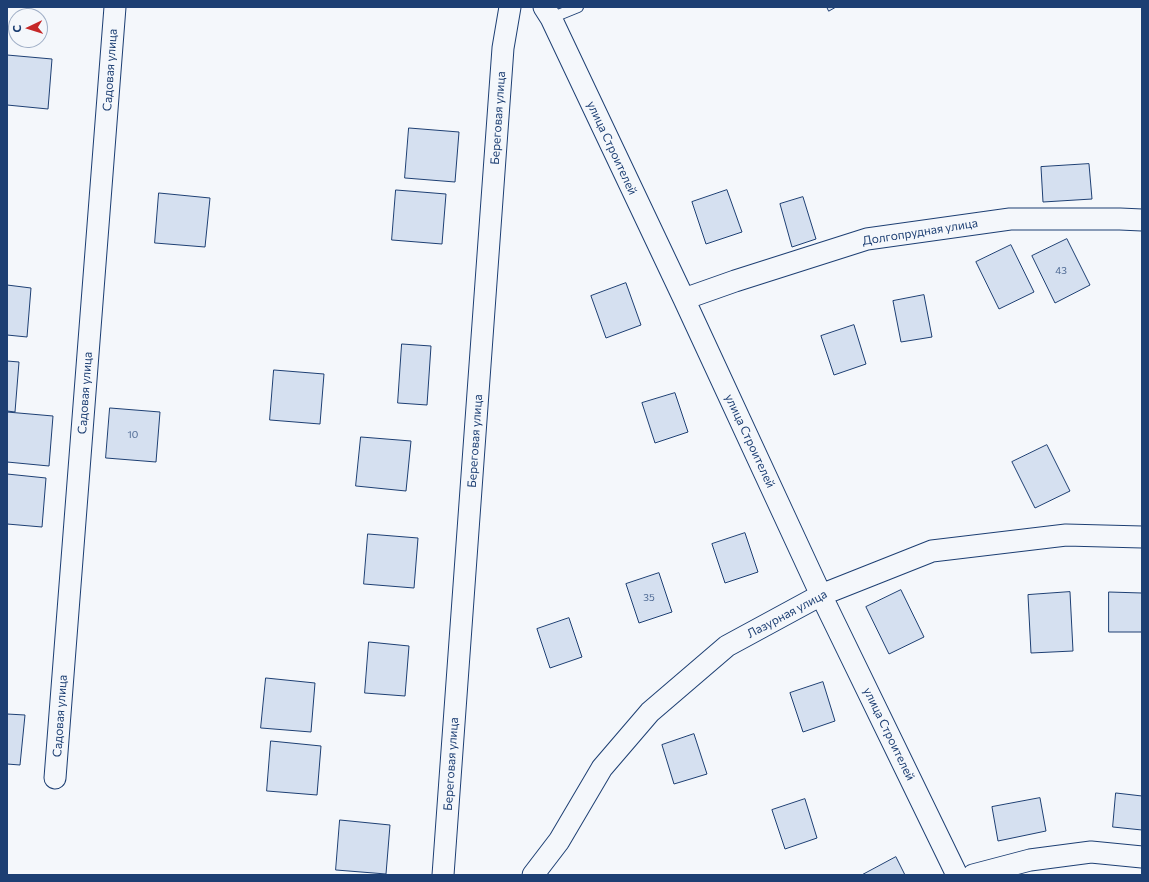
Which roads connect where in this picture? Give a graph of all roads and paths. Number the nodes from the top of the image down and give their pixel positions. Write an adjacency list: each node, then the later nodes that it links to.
1 (114, 7): 9 (street, Садовая улица)
2 (510, 7): 11 (street, Береговая улица)
3 (578, 7): 4 (lane)
4 (547, 12): 6 (street, улица Строителей)
5 (1142, 220): 6 (street, Долгопрудная улица)
6 (684, 299): 8 (street, улица Строителей)
7 (1142, 537): 8 (street, Лазурная улица)
8 (821, 595): 12 (street, Лазурная улица); 13 (street, улица Строителей)
9 (55, 778)
10 (1142, 857): 14 (street)
11 (444, 875)
12 (533, 875)
13 (957, 875)
14 (973, 875)

